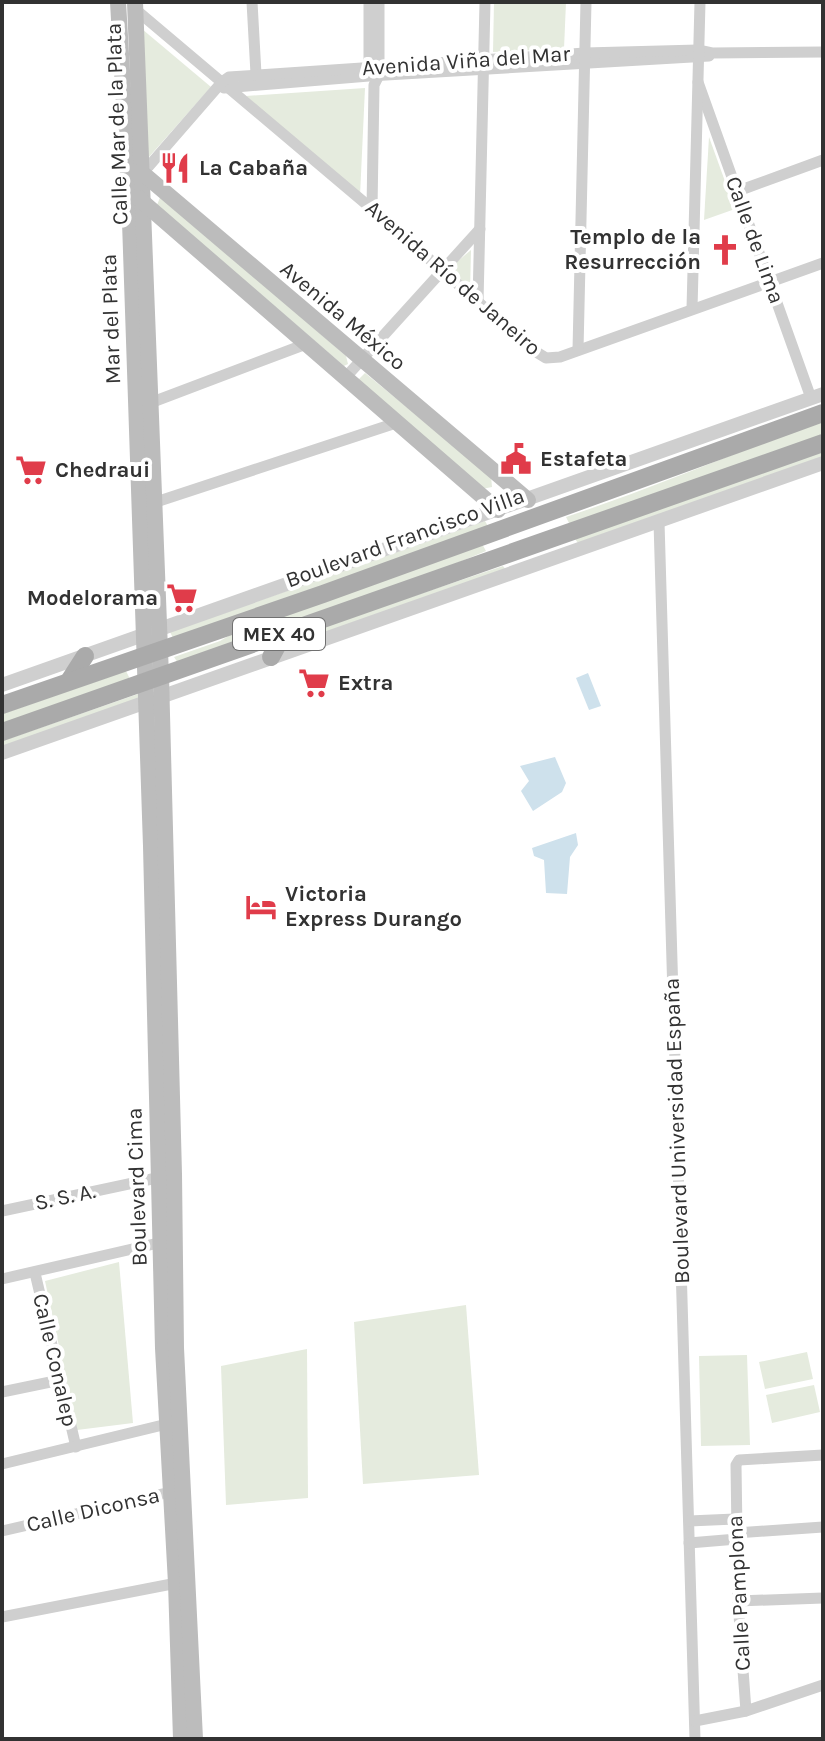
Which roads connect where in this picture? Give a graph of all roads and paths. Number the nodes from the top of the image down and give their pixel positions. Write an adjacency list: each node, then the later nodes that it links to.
1 (118, 2): 18 (main road, Mar del Plata)
2 (252, 2): 13 (street)
3 (369, 2): 14 (street)
4 (379, 2): 14 (street)
5 (485, 2): 12 (street)
6 (586, 2): 11 (street)
7 (700, 2): 10 (street)
8 (135, 6): 16 (street, Avenida Río de Janeiro); 18 (main road, Calle Mar de la Plata)
9 (823, 52): 10 (street, Avenida Viña del Mar)
10 (698, 54): 11 (street, Avenida Viña del Mar); 15 (street)
11 (585, 58): 12 (street, Avenida Viña del Mar); 29 (street)
12 (484, 64): 14 (street, Avenida Viña del Mar); 22 (street)
13 (256, 74): 14 (street, Avenida Viña del Mar); 16 (street, Avenida Viña del Mar)
14 (374, 74): 16 (street, Avenida Viña del Mar); 21 (street)
15 (698, 82): 19 (street, Calle de Lima); 27 (street)
16 (222, 86): 18 (street); 21 (street, Avenida Río de Janeiro)
17 (823, 160): 19 (street)
18 (134, 172): 20 (main road, Mar del Plata); 30 (main road, Avenida México)
19 (738, 191): 25 (street, Calle de Lima)
20 (135, 196): 28 (main road, Avenida México); 33 (main road, Calle Mar de la Plata); 39 (main road, Mar del Plata)
21 (372, 209): 24 (street, Avenida Río de Janeiro)
22 (480, 229): 24 (street); 26 (street)
23 (823, 263): 25 (street, Avenida Río de Janeiro)
24 (442, 270): 26 (street, Avenida Río de Janeiro); 30 (street)
25 (771, 281): 27 (street, Avenida Río de Janeiro); 32 (street, Calle de Lima)
26 (478, 302): 29 (street, Avenida Río de Janeiro)
27 (692, 309): 29 (street, Avenida Río de Janeiro)
28 (306, 344): 31 (main road, Avenida México); 33 (street)
29 (578, 350)
30 (361, 360): 31 (street); 38 (main road, Avenida México)
31 (345, 378): 35 (main road, Avenida México)
32 (817, 396): 38 (street, Boulevard Francisco Villa)
33 (150, 403): 39 (main road, Calle Mar de la Plata)
34 (823, 413): 44 (main road, Boulevard Francisco Villa / MEX 40)
35 (396, 423): 39 (street); 40 (main road, Avenida México)
36 (823, 443): 43 (main road, MEX 40)
37 (823, 463): 41 (street)
38 (528, 500): 40 (street, Boulevard Francisco Villa)
39 (146, 505): 42 (main road, Mar del Plata)
40 (498, 510): 42 (street, Boulevard Francisco Villa)
41 (659, 522): 46 (street); 67 (street, Boulevard Universidad España)
42 (151, 631): 44 (main road, Mar del Plata); 45 (street, Boulevard Francisco Villa)
43 (284, 633): 46 (main road); 47 (main road, MEX 40)
44 (152, 652): 47 (main road, Boulevard Cima); 48 (main road, Boulevard Francisco Villa / MEX 40)
45 (85, 656): 48 (main road); 49 (street, Boulevard Francisco Villa)
46 (271, 657): 50 (street)
47 (153, 679): 50 (main road, Boulevard Cima); 52 (main road, MEX 40)
48 (69, 681): 51 (main road, Boulevard Francisco Villa / MEX 40)
49 (2, 685)
50 (154, 699): 53 (street); 54 (main road, Boulevard Cima)
51 (2, 705)
52 (2, 732)
53 (2, 753)
54 (166, 1176): 55 (street, S. S. A.); 56 (main road, Boulevard Cima)
55 (2, 1211)
56 (168, 1241): 57 (street); 61 (main road, Boulevard Cima); 65 (main road, Boulevard Cima)
57 (35, 1273): 58 (street); 59 (street, Calle Conalep)
58 (2, 1279)
59 (60, 1380): 60 (street); 62 (street, Calle Conalep)
60 (2, 1392)
61 (167, 1424): 62 (street); 65 (main road, Boulevard Cima)
62 (76, 1447): 64 (street)
63 (823, 1455): 66 (street, Calle Pamplona)
64 (2, 1464)
65 (177, 1491): 69 (street, Calle Diconsa); 72 (main road, Boulevard Cima)
66 (735, 1519): 67 (street); 70 (street, Calle Pamplona)
67 (689, 1521): 71 (street, Boulevard Universidad España)
68 (823, 1527): 70 (street)
69 (2, 1531)
70 (736, 1536): 71 (street); 74 (street, Calle Pamplona)
71 (689, 1543): 79 (street, Boulevard Universidad España)
72 (182, 1582): 75 (street); 76 (main road, Boulevard Cima)
73 (823, 1598): 74 (street)
74 (738, 1601): 78 (street, Calle Pamplona)
75 (2, 1617)
76 (186, 1672): 80 (main road, Boulevard Cima); 81 (main road, Boulevard Cima)
77 (823, 1685): 78 (street)
78 (746, 1711): 79 (street)
79 (695, 1721): 82 (street, Boulevard Universidad España)
80 (181, 1739)
81 (195, 1739)
82 (695, 1739)

